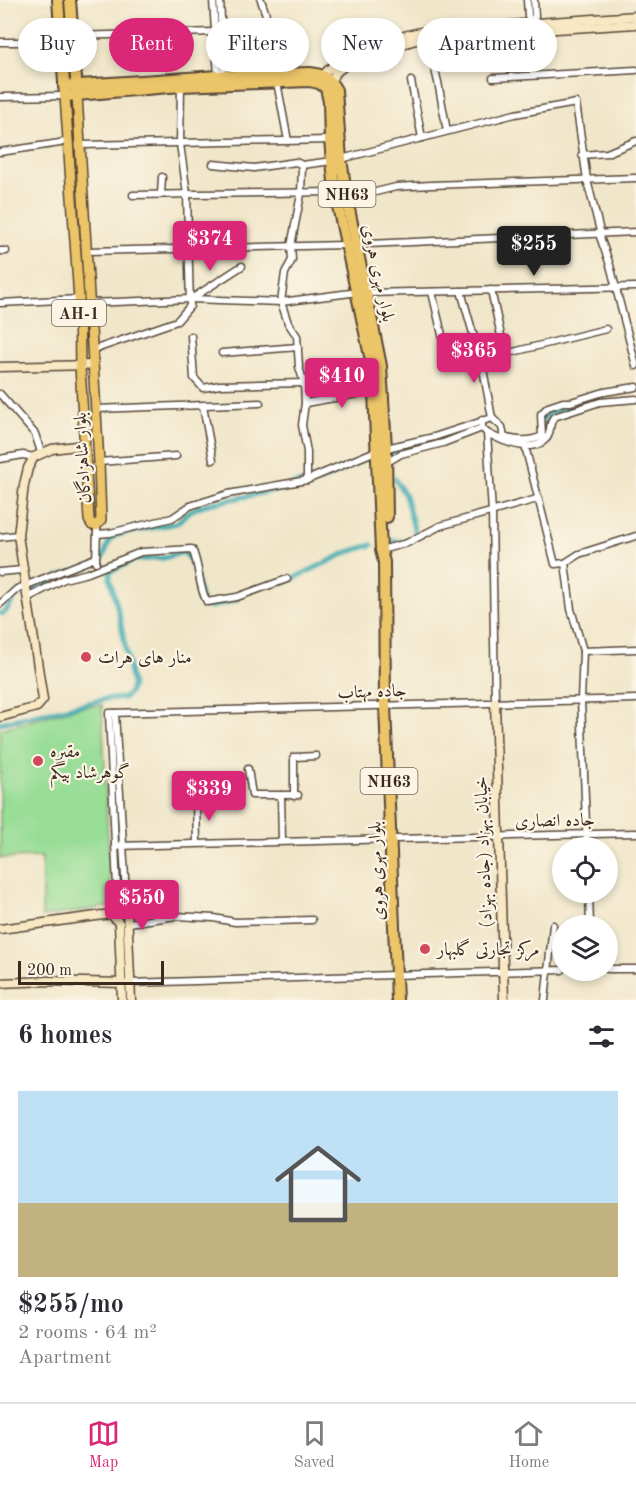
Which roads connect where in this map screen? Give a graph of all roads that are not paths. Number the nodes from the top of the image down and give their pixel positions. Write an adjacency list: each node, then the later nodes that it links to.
1 (58, 0): 9 (highway)
2 (70, 0): 10 (highway)
3 (213, 0): 11 (street)
4 (220, 0): 30 (street)
5 (261, 0): 28 (street)
6 (527, 0): 12 (street)
7 (534, 0): 13 (street)
8 (636, 16): 14 (street)
9 (59, 18)
10 (72, 18)
11 (214, 18)
12 (529, 18)
13 (534, 18)
14 (557, 24)
15 (636, 24): 16 (street)
16 (557, 26)
17 (206, 32): 19 (street)
18 (417, 33): 32 (street)
19 (97, 35)
20 (417, 40): 32 (street)
21 (0, 42): 22 (street)
22 (18, 42)
23 (636, 70): 29 (street)
24 (63, 72): 34 (highway)
25 (76, 72): 35 (highway)
26 (220, 72): 30 (street)
27 (436, 72): 37 (street)
28 (276, 78): 30 (highway); 32 (highway); 41 (street)
29 (493, 78)
30 (221, 80): 33 (highway); 35 (highway)
31 (411, 81): 38 (street)
32 (325, 82): 40 (highway, بلوار مهری هروی / NH63); 47 (highway, بلوار مهری هروی / NH63)
33 (181, 87): 35 (highway); 43 (street)
34 (65, 91): 35 (highway); 36 (street); 39 (main road, بلوار شاهزادگان / AH-1)
35 (77, 91): 44 (main road, بلوار شاهزادگان / AH-1)
36 (0, 97)
37 (447, 131): 38 (street); 46 (street)
38 (422, 138): 47 (street)
39 (67, 140): 45 (street); 72 (main road, بلوار شاهزادگان / AH-1)
40 (330, 140): 41 (street); 47 (highway, بلوار مهری هروی / NH63)
41 (288, 141): 43 (street)
42 (636, 141): 46 (street)
43 (180, 144): 44 (street); 55 (street)
44 (81, 145): 64 (main road, بلوار شاهزادگان / AH-1)
45 (0, 152)
46 (582, 155): 52 (street)
47 (337, 160): 49 (street); 53 (highway, بلوار مهری هروی / NH63); 58 (highway, بلوار مهری هروی / NH63)
48 (213, 164): 49 (street)
49 (302, 165): 56 (street)
50 (162, 177): 54 (street)
51 (636, 178): 52 (street)
52 (587, 180): 58 (street); 60 (street)
53 (335, 192): 56 (street); 61 (highway, بلوار مهری هروی / NH63)
54 (161, 194): 55 (street); 57 (street)
55 (187, 194): 56 (street); 63 (street)
56 (300, 194): 62 (street)
57 (133, 195)
58 (347, 199): 61 (highway, بلوار مهری هروی / NH63)
59 (636, 232): 60 (street)
60 (600, 235): 61 (street); 66 (street)
61 (351, 244): 62 (street); 71 (highway, بلوار مهری هروی / NH63)
62 (291, 246): 63 (street); 74 (street)
63 (189, 248): 64 (street); 73 (street)
64 (87, 251): 76 (main road, بلوار شاهزادگان / AH-1)
65 (242, 266): 73 (street)
66 (615, 287): 67 (street); 68 (street); 85 (street)
67 (636, 287)
68 (491, 290): 70 (street); 77 (street)
69 (432, 291): 70 (street); 71 (street); 81 (street)
70 (461, 291): 97 (street)
71 (362, 293): 74 (street); 89 (highway, بلوار مهری هروی / NH63); 102 (highway, بلوار مهری هروی / NH63)
72 (79, 299): 75 (street); 84 (main road, بلوار شاهزادگان / AH-1)
73 (190, 299): 74 (street); 76 (street); 80 (street)
74 (281, 302): 79 (street)
75 (0, 303)
76 (90, 303): 80 (main road, بلوار شاهزادگان / AH-1)
77 (606, 329)
78 (192, 336): 87 (street)
79 (298, 347): 82 (street); 87 (street)
80 (93, 350): 83 (main road, بلوار شاهزادگان / AH-1)
81 (446, 352)
82 (222, 353)
83 (93, 365): 84 (street); 96 (main road, بلوار شاهزادگان / AH-1)
84 (80, 366): 86 (street); 100 (main road, بلوار شاهزادگان / AH-1)
85 (636, 366)
86 (0, 367)
87 (304, 383): 94 (street)
88 (636, 387): 97 (street)
89 (375, 391): 94 (street); 102 (highway, بلوار مهری هروی / NH63)
90 (0, 394): 92 (street)
91 (636, 399): 101 (street)
92 (3, 402): 103 (street)
93 (260, 403): 95 (street)
94 (304, 403): 109 (street)
95 (203, 406): 96 (street); 106 (street)
96 (96, 409): 107 (main road, بلوار شاهزادگان / AH-1)
97 (492, 418): 98 (street)
98 (482, 420): 99 (street); 102 (street)
99 (485, 431): 101 (street); 108 (street); 113 (street)
100 (84, 445): 103 (street); 114 (main road, بلوار شاهزادگان / AH-1)
101 (525, 446): 111 (street)
102 (382, 449): 108 (highway, بلوار مهری هروی / NH63); 109 (street); 118 (highway, بلوار مهری هروی / NH63)
103 (37, 454): 105 (street); 115 (street)
104 (176, 456): 107 (street)
105 (0, 459)
106 (213, 460)
107 (99, 462): 114 (main road, بلوار شاهزادگان / AH-1)
108 (386, 463): 118 (highway, بلوار مهری هروی / NH63)
109 (306, 480): 110 (street)
110 (238, 493): 112 (street); 114 (street)
111 (537, 499): 113 (street); 120 (street)
112 (239, 502)
113 (492, 512): 118 (street); 132 (street)
114 (97, 530): 119 (street)
115 (18, 535): 117 (street); 122 (street)
116 (636, 536): 120 (street)
117 (0, 537)
118 (385, 550): 133 (highway, بلوار مهری هروی / NH63)
119 (95, 558): 121 (street); 125 (street)
120 (566, 563): 129 (street)
121 (97, 568): 124 (street); 126 (street)
122 (22, 570): 123 (street); 125 (street)
123 (0, 572)
124 (287, 579)
125 (26, 585): 126 (street); 127 (street)
126 (29, 597): 134 (street)
127 (0, 604)
128 (636, 649): 129 (street)
129 (582, 651): 131 (street)
130 (636, 699): 131 (street, جاده مهتاب)
131 (581, 700): 132 (street, جاده مهتاب); 139 (street)
132 (495, 702): 133 (street, جاده مهتاب); 141 (street, خیابان بهزاد (جاده بهزاد))
133 (385, 706): 143 (highway, بلوار مهری هروی / NH63); 146 (street, جاده مهتاب)
134 (0, 717)
135 (316, 756): 137 (street)
136 (248, 769): 137 (street)
137 (281, 795): 144 (street)
138 (196, 802): 145 (street)
139 (587, 834): 140 (street, جاده انصاری); 141 (street, جاده انصاری); 142 (street)
140 (636, 834)
141 (500, 836): 143 (street, جاده انصاری); 156 (street, خیابان بهزاد (جاده بهزاد))
142 (587, 837)
143 (392, 838): 144 (street, جاده انصاری); 157 (highway, بلوار مهری هروی / NH63)
144 (282, 841): 145 (street, جاده انصاری)
145 (197, 843): 146 (street, جاده انصاری)
146 (119, 846): 147 (street)
147 (119, 911): 149 (street); 150 (street); 159 (street)
148 (312, 920): 149 (street)
149 (129, 923): 159 (street)
150 (0, 929)
151 (552, 936): 154 (street)
152 (618, 969): 153 (street)
153 (636, 969)
154 (549, 971): 155 (street); 156 (street); 164 (street)
155 (552, 971)
156 (503, 972): 157 (street); 163 (street, خیابان بهزاد (جاده بهزاد))
157 (396, 974): 159 (street); 162 (highway, بلوار مهری هروی / NH63)
158 (0, 983): 159 (street)
159 (126, 983): 160 (street); 161 (street)
160 (122, 1000)
161 (131, 1000)
162 (397, 1000)
163 (504, 1000)
164 (545, 1000)

